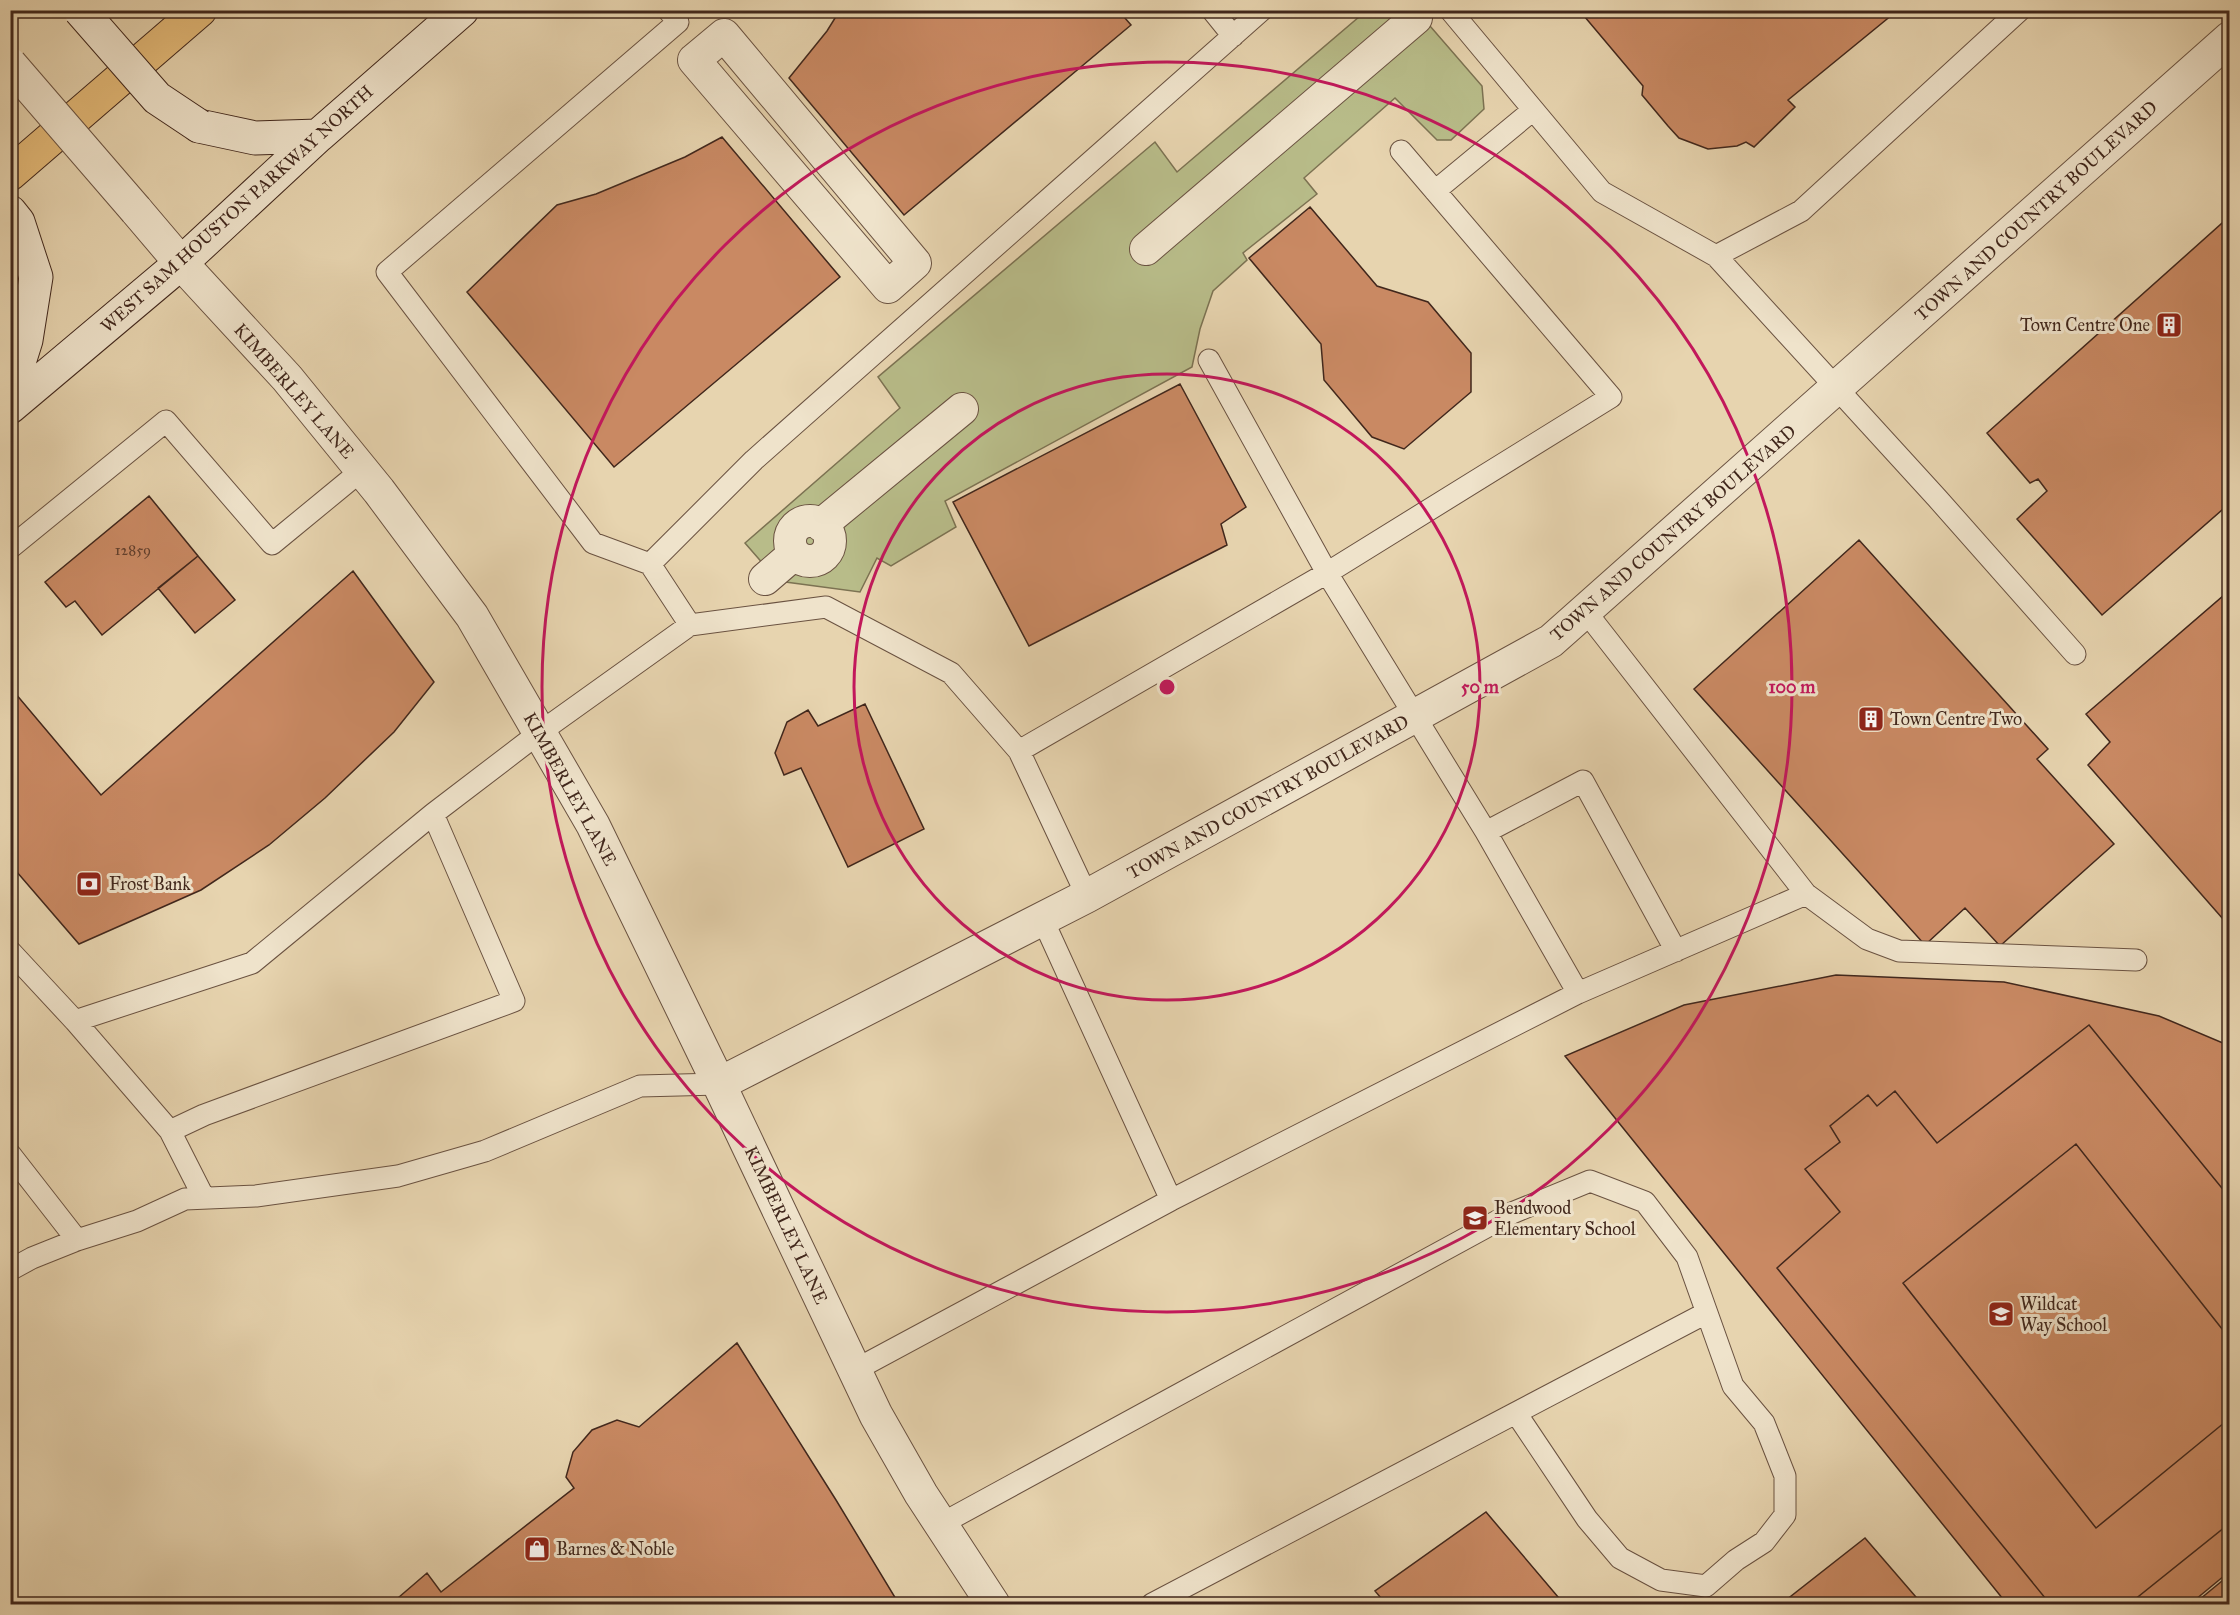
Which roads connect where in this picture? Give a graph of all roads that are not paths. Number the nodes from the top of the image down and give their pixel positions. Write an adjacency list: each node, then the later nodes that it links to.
1 (80, 10): 18 (street, bridge)
2 (200, 10): 22 (highway)
3 (462, 10): 18 (street, WEST SAM HOUSTON PARKWAY NORTH)
4 (1212, 10): 10 (lane)
5 (1262, 10): 10 (lane)
6 (1450, 10): 16 (lane)
7 (2020, 10): 30 (lane)
8 (679, 14): 39 (lane)
9 (1416, 18): 29 (street)
10 (1233, 36): 39 (lane)
11 (2229, 38): 33 (street, TOWN AND COUNTRY BOULEVARD)
12 (10, 64): 31 (street, KIMBERLEY LANE, bridge)
13 (751, 67): 14 (street); 14 (street); 15 (street)
14 (720, 92): 17 (street)
15 (778, 99): 17 (street); 19 (street)
16 (1533, 110): 24 (lane); 30 (lane)
17 (747, 124): 21 (street)
18 (318, 136): 31 (street, WEST SAM HOUSTON PARKWAY NORTH)
19 (814, 141): 21 (street); 23 (street)
20 (1401, 151): 24 (lane)
21 (785, 167): 25 (street)
22 (10, 174)
23 (846, 180): 25 (street); 27 (street)
24 (1435, 191): 40 (lane)
25 (817, 205): 28 (street)
26 (10, 212): 34 (street)
27 (881, 221): 28 (street); 28 (street)
28 (853, 246)
29 (1146, 249)
30 (1716, 256): 33 (lane)
31 (181, 263): 35 (street, WEST SAM HOUSTON PARKWAY NORTH); 37 (street, KIMBERLEY LANE)
32 (1209, 360): 40 (lane)
33 (1837, 388): 42 (street, TOWN AND COUNTRY BOULEVARD); 44 (lane)
34 (10, 391)
35 (10, 407)
36 (962, 409): 41 (street)
37 (362, 470): 38 (lane); 46 (street, KIMBERLEY LANE)
38 (10, 548)
39 (650, 564): 43 (lane)
40 (1327, 573): 45 (lane); 47 (lane)
41 (765, 579)
42 (1586, 612): 45 (street, TOWN AND COUNTRY BOULEVARD); 50 (lane)
43 (690, 625): 46 (lane); 47 (lane)
44 (2075, 654)
45 (1416, 717): 49 (lane); 51 (street, TOWN AND COUNTRY BOULEVARD)
46 (539, 733): 48 (lane); 58 (street, KIMBERLEY LANE)
47 (1019, 751): 51 (lane)
48 (433, 814): 57 (lane); 59 (lane)
49 (1486, 832): 54 (lane); 56 (lane)
50 (1806, 894): 54 (lane); 55 (lane)
51 (1087, 896): 52 (street, TOWN AND COUNTRY BOULEVARD)
52 (1042, 918): 58 (street, TOWN AND COUNTRY BOULEVARD); 62 (lane)
53 (10, 951): 57 (lane)
54 (1676, 951): 56 (lane)
55 (2136, 960)
56 (1578, 993): 62 (lane)
57 (75, 1020): 59 (lane)
58 (719, 1084): 61 (lane); 66 (street, KIMBERLEY LANE)
59 (170, 1131): 61 (lane)
60 (10, 1154): 63 (lane)
61 (204, 1198): 63 (lane)
62 (1171, 1200): 66 (lane)
63 (77, 1240): 64 (lane)
64 (10, 1270)
65 (1706, 1313): 67 (lane); 67 (lane); 68 (lane)
66 (855, 1370): 68 (street, KIMBERLEY LANE)
67 (1516, 1413): 70 (lane)
68 (940, 1524): 69 (street, KIMBERLEY LANE)
69 (993, 1605)
70 (1152, 1605)

